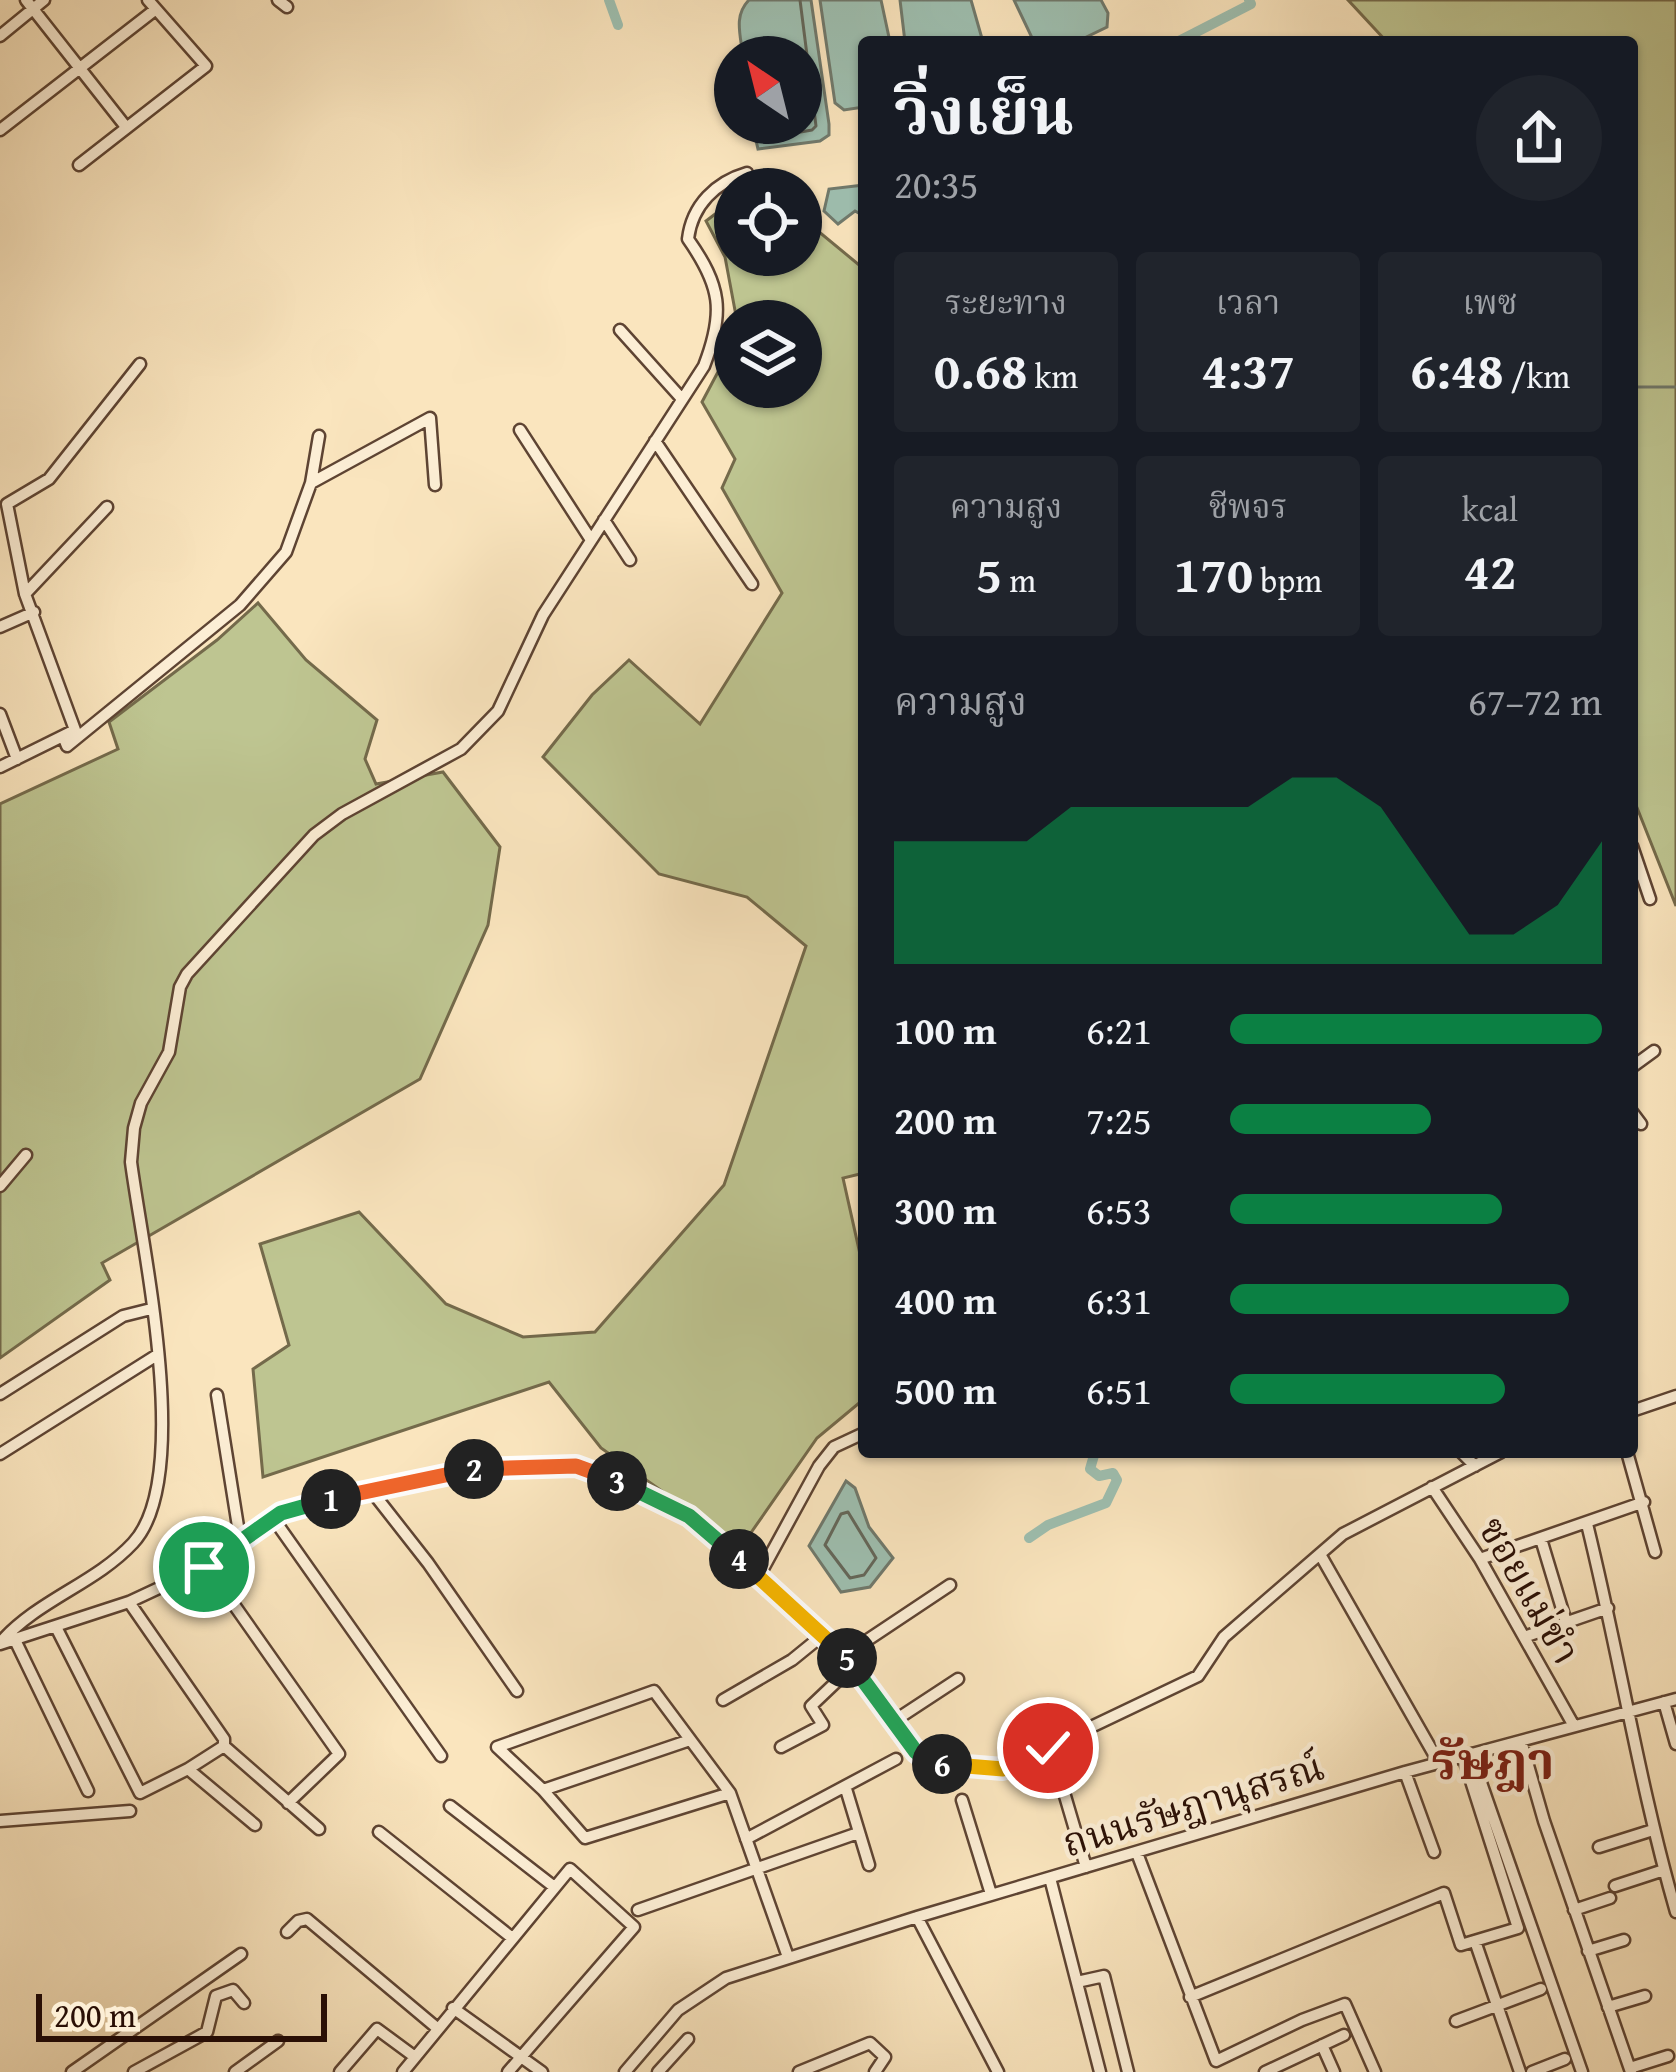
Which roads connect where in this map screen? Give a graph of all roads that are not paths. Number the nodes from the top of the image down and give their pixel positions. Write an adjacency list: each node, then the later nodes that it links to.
1 (44, 0): 2 (street)
2 (29, 5): 4 (street); 5 (street)
3 (152, 5): 5 (street); 6 (street)
4 (0, 36)
5 (79, 69): 6 (street); 7 (street)
6 (126, 127): 8 (street)
7 (0, 130)
8 (79, 165)
9 (714, 189): 12 (street)
10 (620, 331): 12 (street)
11 (140, 364): 23 (street)
12 (682, 399): 15 (street)
13 (520, 430): 20 (street)
14 (319, 436): 16 (street)
15 (655, 441): 19 (street); 22 (street)
16 (311, 483): 17 (street); 27 (street)
17 (435, 485)
18 (107, 507): 23 (street)
19 (604, 520): 20 (street); 21 (street)
20 (591, 540): 38 (street)
21 (630, 560)
22 (752, 584)
23 (25, 594): 24 (street)
24 (34, 612): 25 (street); 27 (street)
25 (0, 627)
26 (0, 714): 28 (street)
27 (64, 736): 28 (street)
28 (17, 759): 29 (street)
29 (0, 767)
30 (1638, 864): 31 (street)
31 (1650, 899)
32 (1654, 1051): 33 (street)
33 (1638, 1062)
34 (1638, 1120): 35 (street)
35 (1641, 1124)
36 (26, 1155): 37 (street)
37 (0, 1186)
38 (151, 1309): 39 (street); 40 (street)
39 (157, 1355): 45 (street); 70 (street)
40 (0, 1394)
41 (217, 1395): 56 (street)
42 (1676, 1396): 43 (street)
43 (1638, 1410)
44 (858, 1436): 61 (street)
45 (0, 1454)
46 (1467, 1458): 49 (street)
47 (1490, 1458): 49 (street)
48 (1629, 1458): 52 (street)
49 (1475, 1466): 50 (street)
50 (1432, 1487): 58 (street); 59 (street, ซอยแม่ขำ)
51 (370, 1489): 53 (street); 61 (street); 74 (street)
52 (1644, 1502): 54 (street); 57 (street)
53 (273, 1518): 56 (street); 86 (street)
54 (1587, 1524): 55 (street); 64 (street)
55 (1541, 1538): 59 (street); 65 (street)
56 (241, 1539): 60 (street)
57 (1655, 1552)
58 (1321, 1556): 78 (street); 89 (street)
59 (1480, 1559): 68 (street, ซอยแม่ขำ)
60 (206, 1565): 63 (street); 97 (street)
61 (758, 1576): 67 (street)
62 (950, 1585): 71 (street)
63 (129, 1602): 66 (street); 83 (street)
64 (1608, 1608): 65 (street); 77 (street)
65 (1566, 1622): 68 (street)
66 (56, 1627): 69 (street); 90 (street)
67 (824, 1634): 71 (street); 75 (street)
68 (1524, 1637): 79 (street, ซอยแม่ขำ)
69 (15, 1640): 70 (street); 94 (street)
70 (0, 1644)
71 (844, 1655): 72 (street)
72 (853, 1666): 78 (street); 84 (street)
73 (958, 1679): 78 (street)
74 (517, 1691)
75 (723, 1700)
76 (1670, 1700): 77 (street, ถนนรัษฎานุสรณ์); 82 (street)
77 (1628, 1711): 79 (street, ถนนรัษฎานุสรณ์); 103 (street)
78 (894, 1721)
79 (1574, 1726): 81 (street, ถนนรัษฎานุสรณ์)
80 (690, 1740): 93 (street); 93 (street); 95 (street)
81 (1521, 1742): 85 (street, ถนนรัษฎานุสรณ์); 118 (street)
82 (1676, 1744)
83 (224, 1746): 90 (street); 97 (street)
84 (781, 1747)
85 (1467, 1755): 89 (street, ถนนรัษฎานุสรณ์); 124 (street); 168 (street)
86 (441, 1756)
87 (896, 1759): 92 (street)
88 (1054, 1762): 112 (street)
89 (1439, 1763): 91 (street, ถนนรัษฎานุสรณ์)
90 (188, 1769): 101 (street)
91 (1405, 1772): 108 (street, ถนนรัษฎานุสรณ์); 109 (street)
92 (846, 1789): 105 (street); 106 (street)
93 (543, 1790): 95 (street)
94 (88, 1791)
95 (730, 1792): 106 (street)
96 (962, 1800): 116 (street)
97 (288, 1803): 102 (street)
98 (450, 1806): 115 (street)
99 (130, 1810): 100 (street)
100 (0, 1821)
101 (255, 1825)
102 (319, 1828)
103 (1652, 1830): 107 (street); 113 (street)
104 (379, 1832): 122 (street)
105 (858, 1832): 110 (street); 111 (street)
106 (746, 1839): 111 (street)
107 (1599, 1847)
108 (1137, 1852): 112 (street, ถนนรัษฎานุสรณ์); 131 (street)
109 (1435, 1852)
110 (869, 1865)
111 (757, 1867): 117 (street); 127 (street)
112 (1086, 1867): 114 (street, ถนนรัษฎานุสรณ์)
113 (1664, 1870): 118 (street); 119 (street)
114 (1050, 1878): 116 (street, ถนนรัษฎานุสรณ์); 128 (street)
115 (553, 1886): 122 (street); 142 (street)
116 (991, 1894): 120 (street, ถนนรัษฎานุสรณ์)
117 (638, 1910)
118 (1574, 1910): 125 (street)
119 (1676, 1912)
120 (916, 1917): 127 (street, ถนนรัษฎานุสรณ์); 160 (street)
121 (287, 1932): 137 (street)
122 (511, 1937): 135 (street)
123 (1624, 1940): 125 (street)
124 (1475, 1941): 131 (street); 133 (street)
125 (1588, 1951): 134 (street)
126 (241, 1954): 150 (street)
127 (788, 1957): 157 (street, ถนนรัษฎานุสรณ์)
128 (1077, 1982): 161 (street); 162 (street)
129 (1541, 1989): 133 (street)
130 (1645, 1996): 134 (street)
131 (1190, 1997): 146 (street)
132 (244, 2002): 151 (street)
133 (1497, 2004): 136 (street); 166 (street)
134 (1608, 2007): 148 (street)
135 (453, 2008): 137 (street); 142 (street)
136 (1456, 2021)
137 (437, 2028): 144 (street)
138 (1344, 2035): 141 (street)
139 (688, 2039): 158 (street)
140 (278, 2042): 152 (street)
141 (1322, 2045): 147 (street); 164 (street)
142 (521, 2055): 155 (street); 156 (street)
143 (1668, 2056): 148 (street)
144 (415, 2057): 153 (street); 154 (street)
145 (1565, 2059): 167 (street)
146 (1218, 2067): 165 (street)
147 (1279, 2069): 163 (street)
148 (1631, 2070)
149 (805, 2071): 159 (street)
150 (72, 2072)
151 (134, 2072)
152 (235, 2072)
153 (340, 2072)
154 (403, 2072)
155 (508, 2072)
156 (542, 2072)
157 (626, 2072)
158 (658, 2072)
159 (875, 2072)
160 (998, 2072)
161 (1100, 2072)
162 (1128, 2072)
163 (1265, 2072)
164 (1334, 2072)
165 (1375, 2072)
166 (1520, 2072)
167 (1532, 2072)
168 (1582, 2072)

